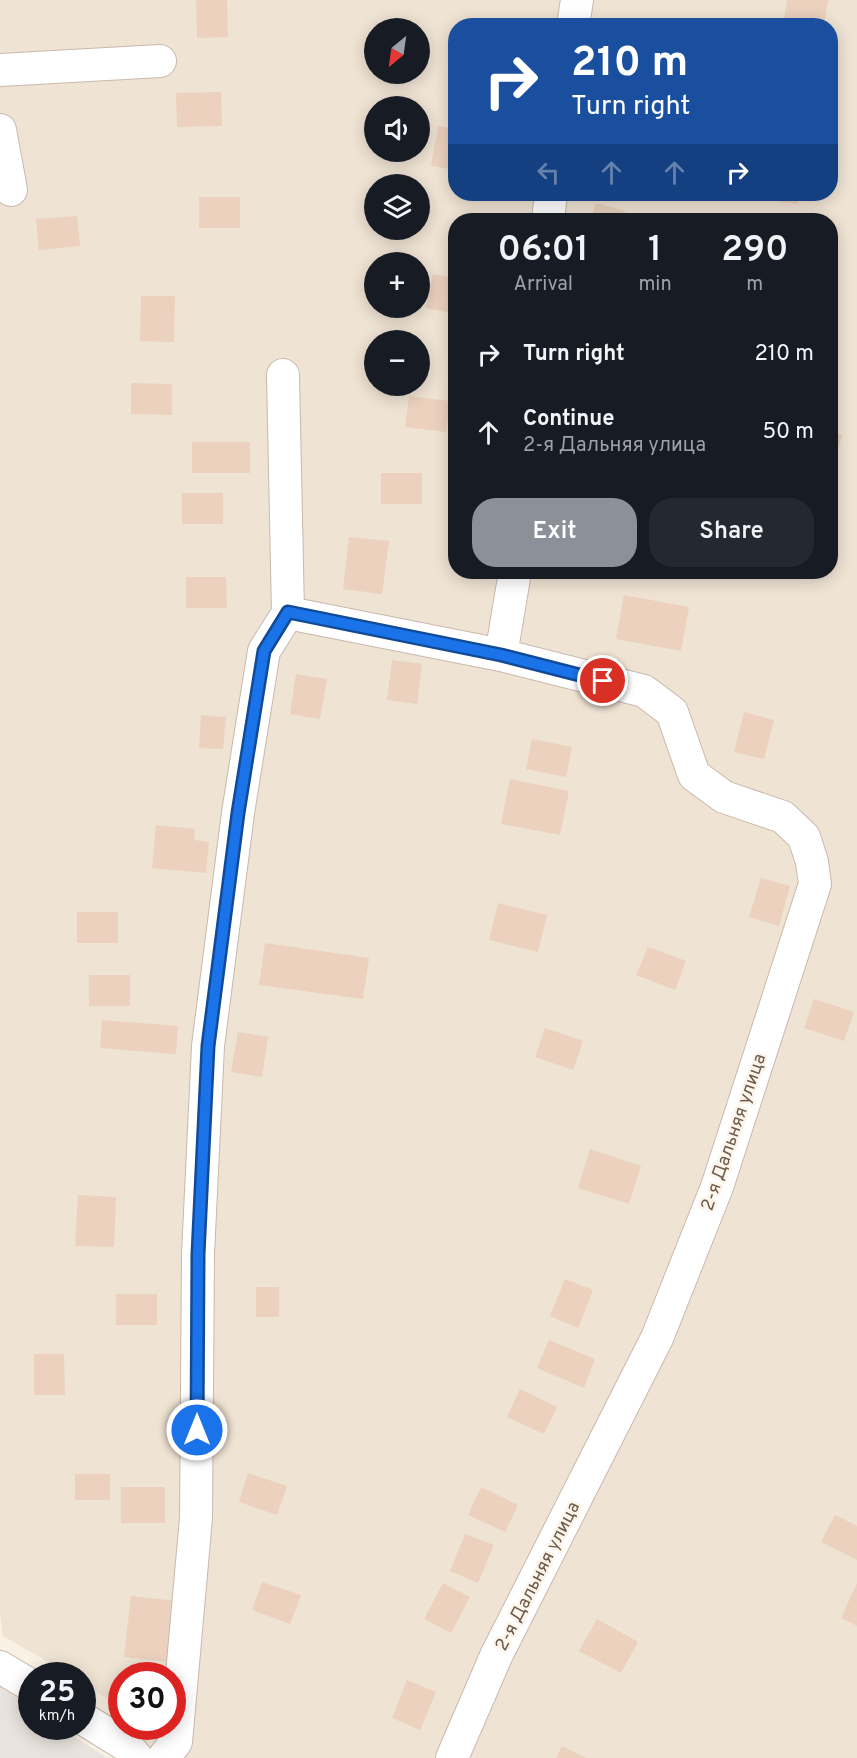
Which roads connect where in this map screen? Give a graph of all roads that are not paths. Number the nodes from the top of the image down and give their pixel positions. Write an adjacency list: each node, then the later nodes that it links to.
1 (577, 0): 2 (street)
2 (574, 18)
3 (160, 61): 4 (street)
4 (0, 70)
5 (0, 130): 6 (street)
6 (11, 190)
7 (284, 375): 9 (street)
8 (514, 579): 10 (street)
9 (288, 612): 10 (street, 2-я Дальняя улица); 15 (street)
10 (501, 655): 16 (street, 2-я Дальняя улица)
11 (0, 1667): 12 (street)
12 (18, 1678)
13 (96, 1727): 14 (street)
14 (137, 1758)
15 (163, 1758)
16 (452, 1758)

